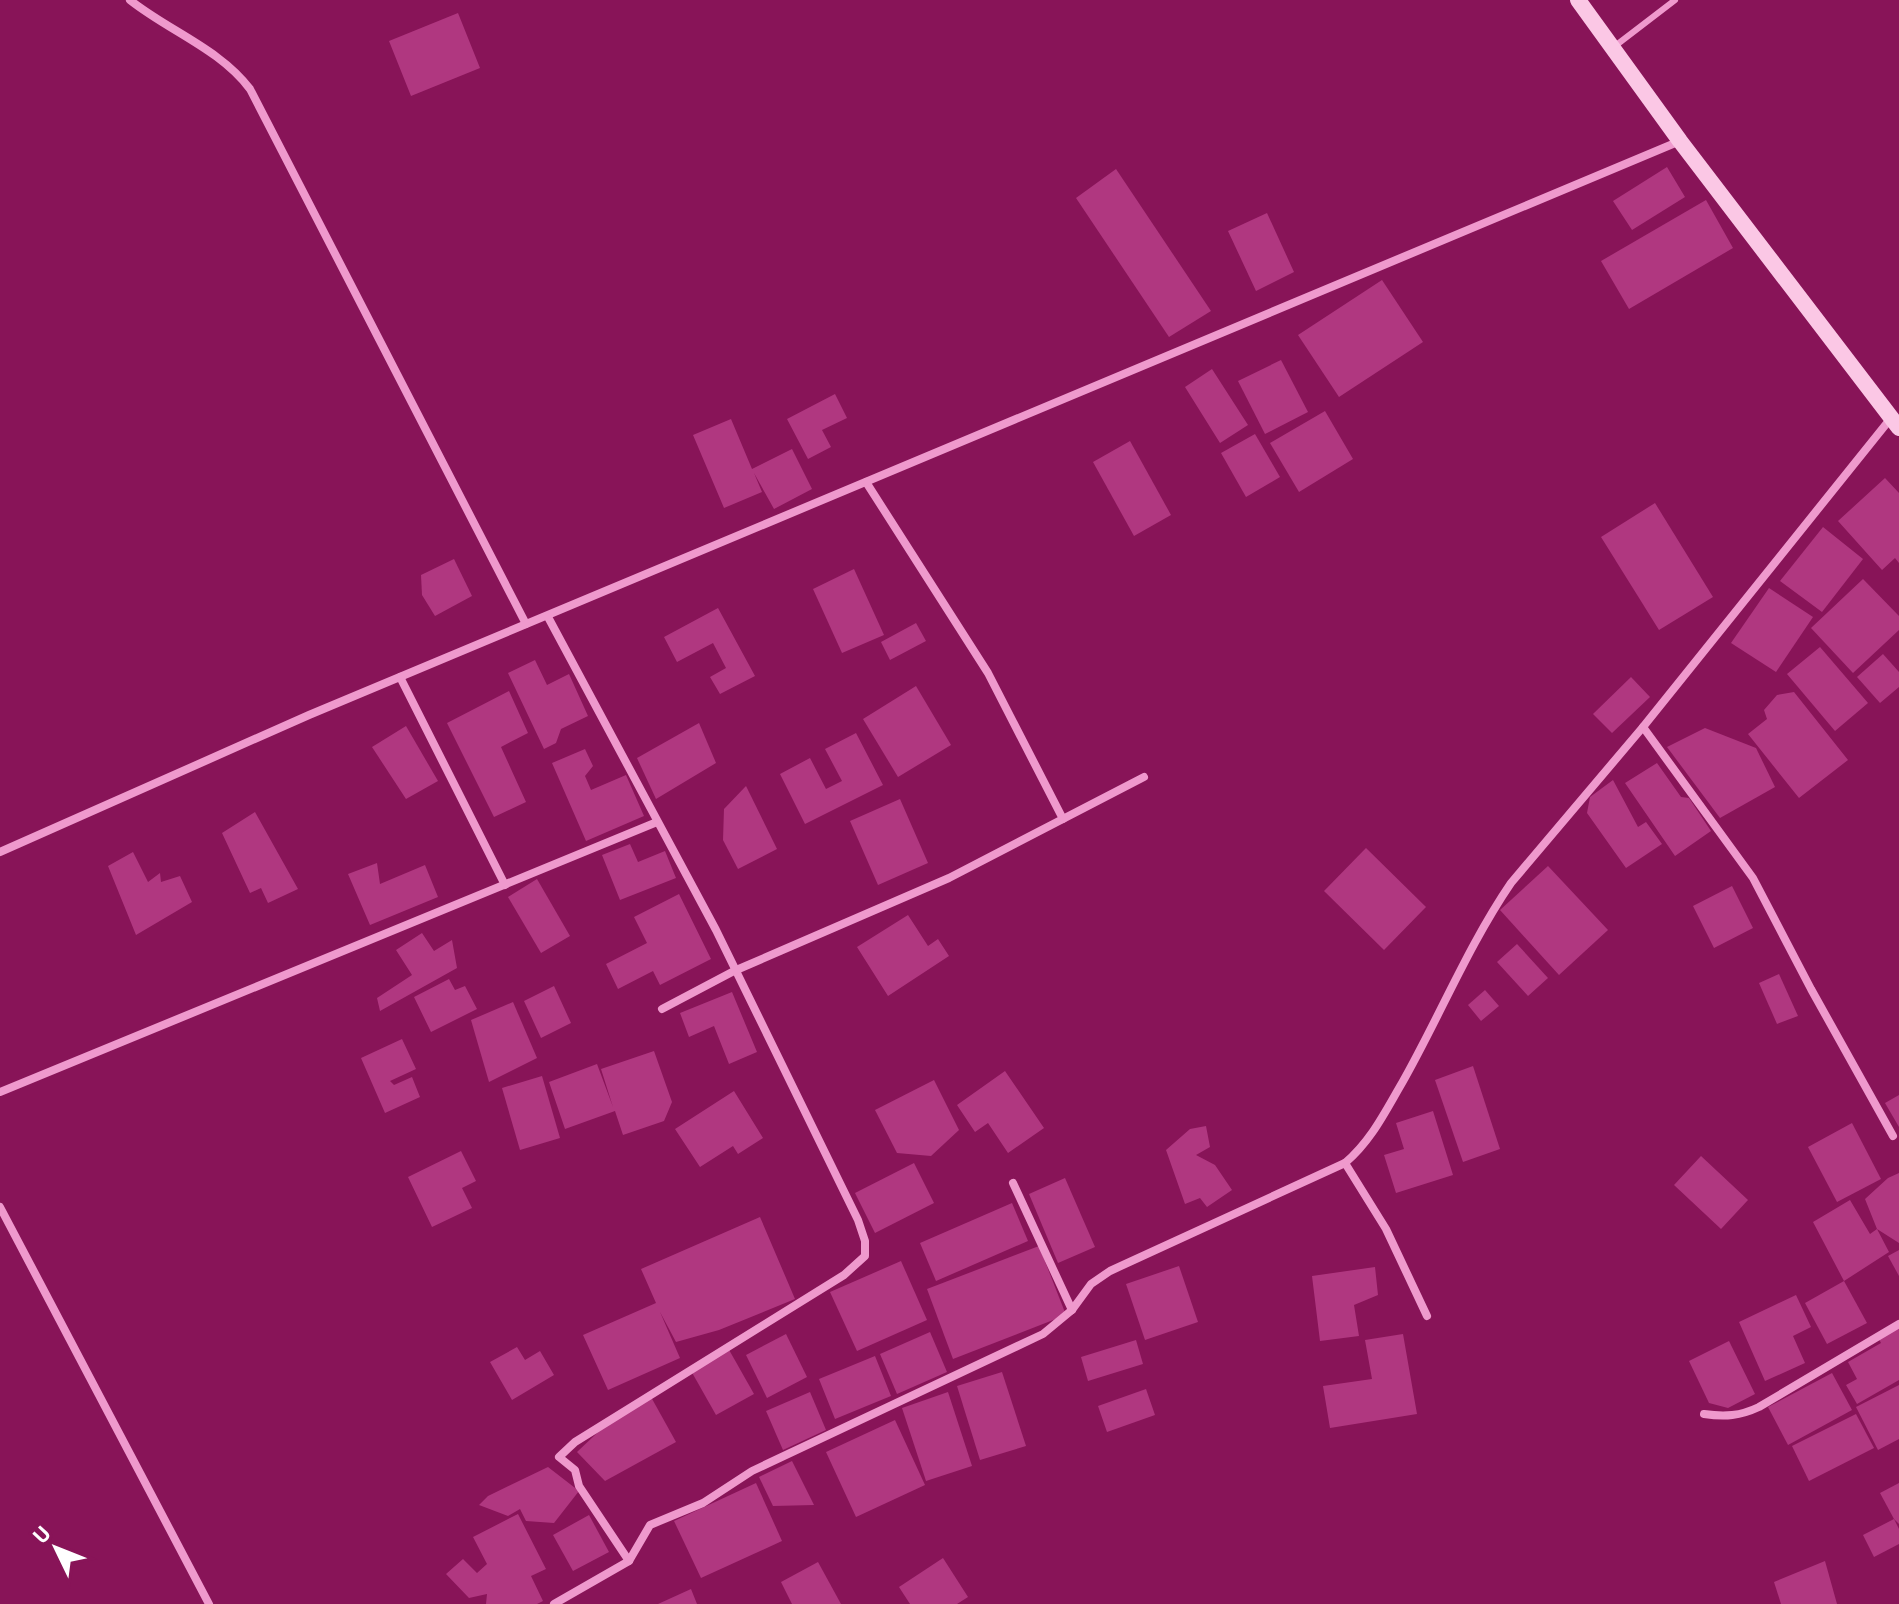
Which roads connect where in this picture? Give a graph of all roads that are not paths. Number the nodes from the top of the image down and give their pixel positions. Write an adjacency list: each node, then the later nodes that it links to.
1 (130, 0): 9 (street)
2 (1578, 0): 4 (street)
3 (1675, 0): 4 (lane)
4 (1612, 49): 5 (street)
5 (1680, 141): 6 (street); 7 (street)
6 (1895, 423): 11 (street)
7 (866, 482): 8 (street); 13 (street)
8 (548, 617): 9 (street); 14 (street)
9 (526, 624): 10 (street)
10 (400, 677): 15 (street); 16 (street)
11 (1643, 727): 20 (street); 21 (street)
12 (1144, 777): 13 (street)
13 (1063, 819): 17 (street)
14 (657, 822): 16 (street); 17 (street)
15 (0, 852)
16 (505, 885): 19 (street)
17 (734, 971): 18 (street); 28 (street)
18 (662, 1009)
19 (0, 1092)
20 (1893, 1136)
21 (1345, 1163): 24 (street); 25 (street)
22 (1013, 1183): 24 (street)
23 (0, 1207): 29 (street)
24 (1072, 1310): 28 (street)
25 (1427, 1316)
26 (1899, 1324): 27 (street)
27 (1704, 1414)
28 (629, 1561): 30 (street)
29 (209, 1604)
30 (554, 1604)

